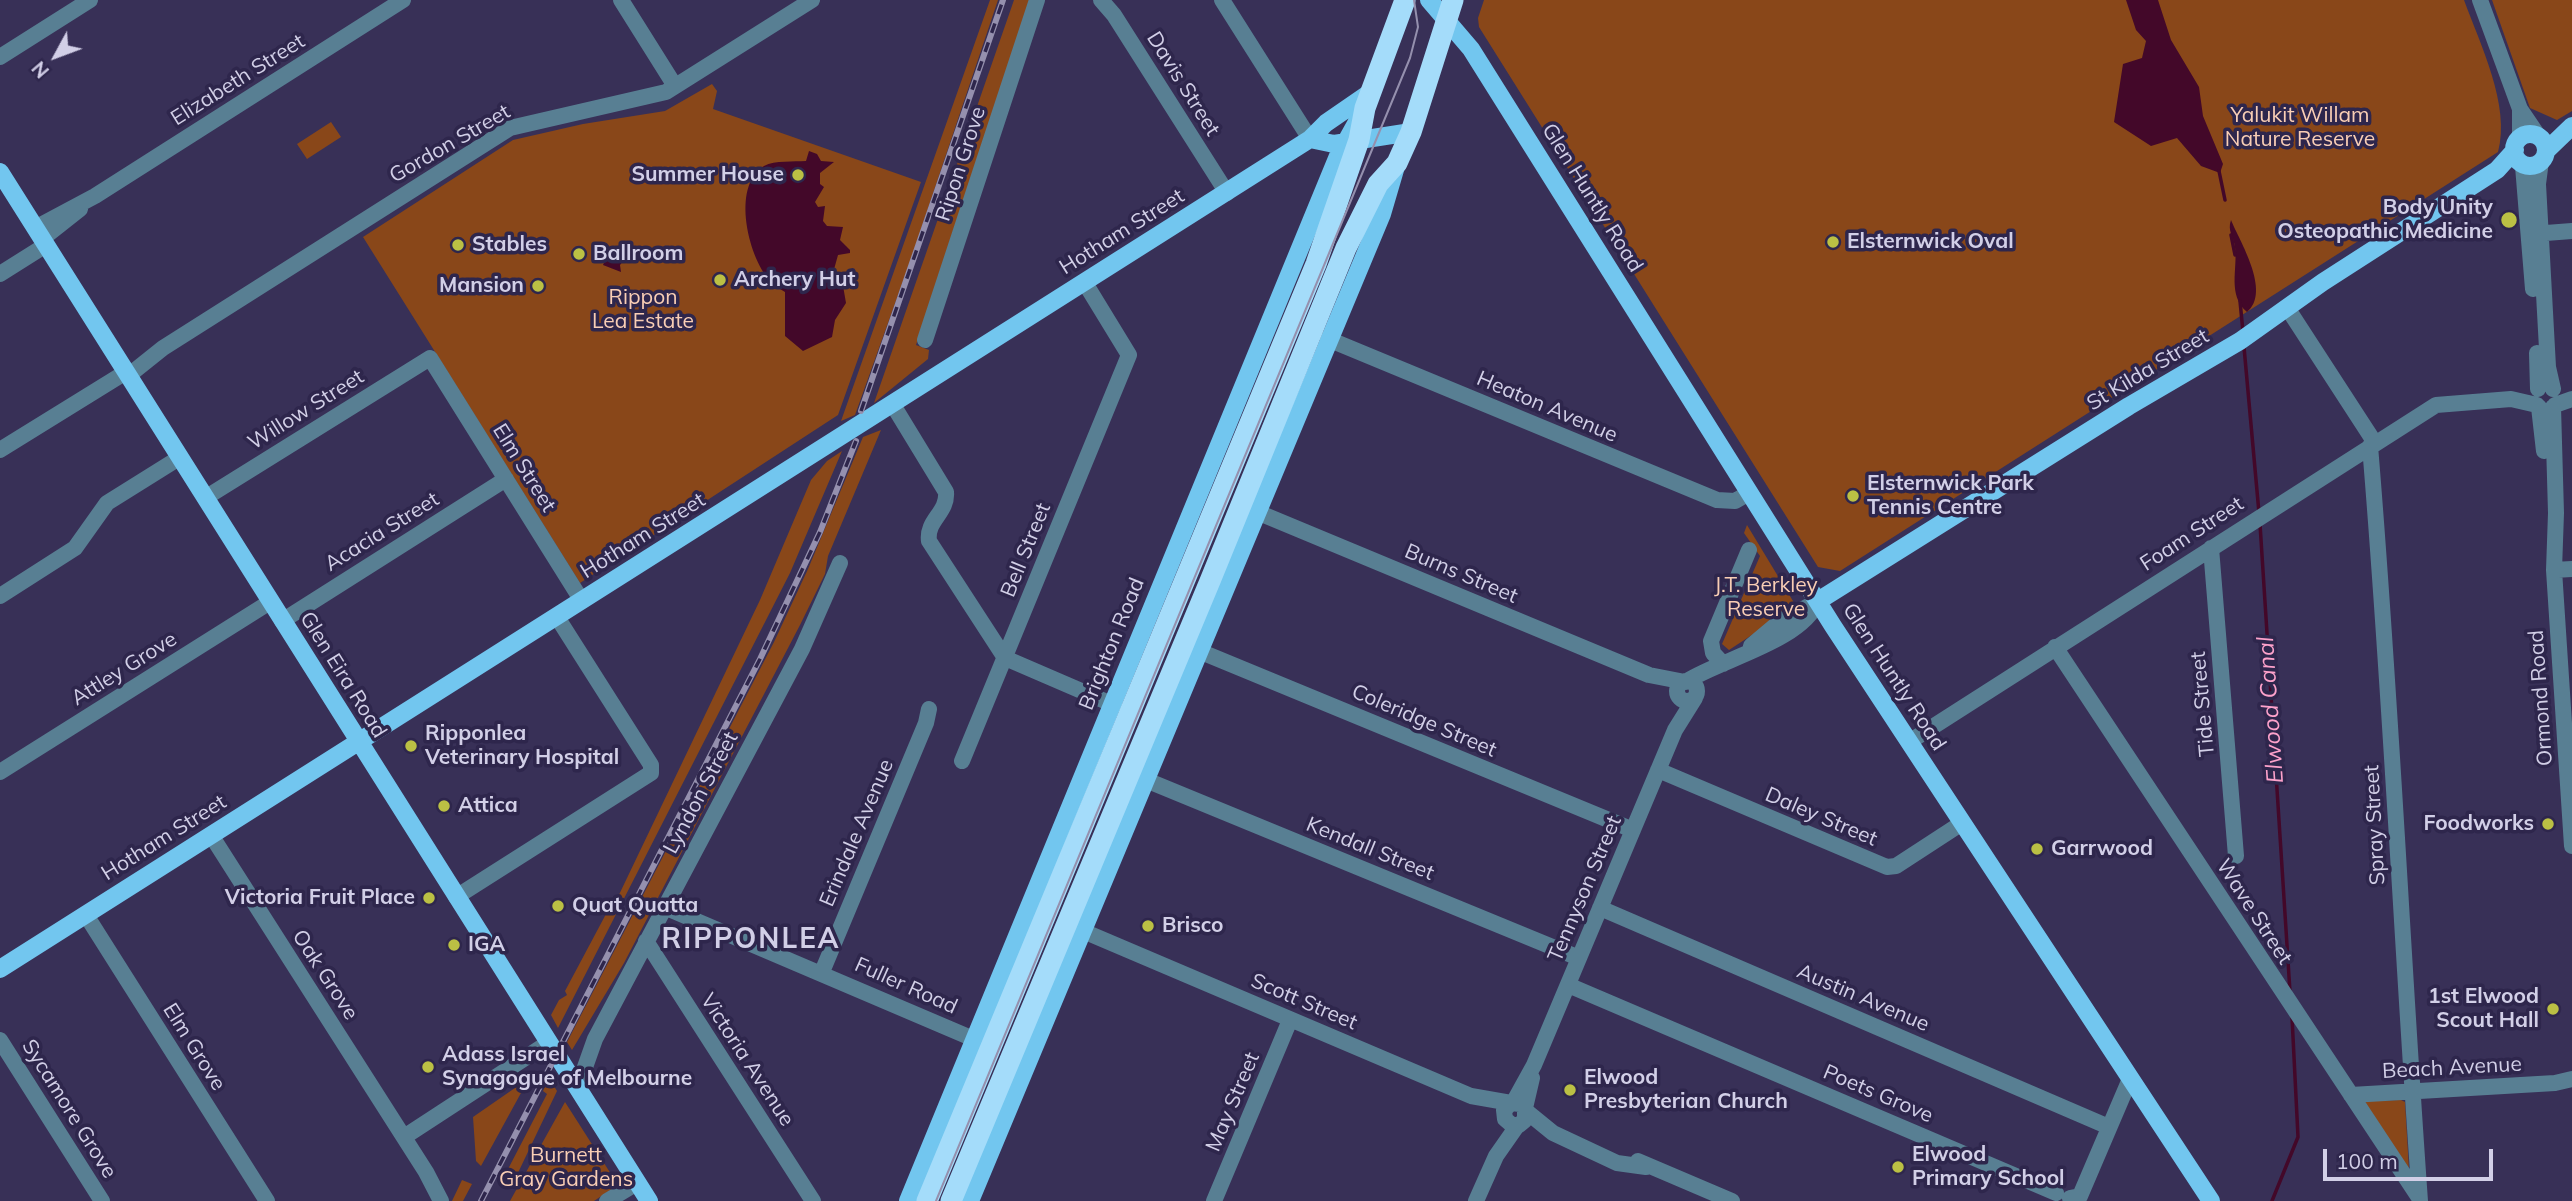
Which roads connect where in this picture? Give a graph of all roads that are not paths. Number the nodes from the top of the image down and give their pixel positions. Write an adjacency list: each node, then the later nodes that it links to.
1 (90, 0): 13 (street)
2 (403, 0): 26 (street, Elizabeth Street)
3 (621, 0): 14 (street)
4 (812, 0): 14 (street, Gordon Street)
5 (1037, 0): 31 (street, Ripon Grove)
6 (1101, 0): 11 (street, Davis Street)
7 (1222, 0): 18 (street)
8 (1405, 0): 15 (highway, Brighton Road)
9 (1429, 0): 12 (main road, Glen Huntly Road)
10 (2480, 0): 20 (street)
11 (1112, 7): 23 (street, Davis Street)
12 (1450, 10): 17 (highway, Brighton Road); 42 (main road, Glen Huntly Road)
13 (0, 57)
14 (675, 86): 33 (street, Gordon Street)
15 (1368, 100): 18 (main road, Hotham Street); 19 (highway, Brighton Road)
16 (2572, 125): 20 (main road, St Kilda Street)
17 (1411, 132): 19 (main road); 21 (highway, Brighton Road)
18 (1310, 139): 19 (main road); 23 (main road, Hotham Street)
19 (1351, 141): 36 (highway, Brighton Road); 46 (main road, Brighton Road)
20 (2530, 150): 25 (street, Ormond Road); 29 (main road, St Kilda Street)
21 (1397, 163): 30 (main road, Brighton Road); 36 (highway, Brighton Road)
22 (0, 172): 26 (main road, Glen Eira Road)
23 (1227, 193): 28 (main road, Hotham Street)
24 (2572, 231): 25 (street)
25 (2536, 233): 34 (street, Ormond Road)
26 (41, 237): 27 (street, Elizabeth Street); 33 (main road, Glen Eira Road)
27 (0, 274)
28 (1085, 283): 35 (main road, Hotham Street); 60 (street, Bell Street)
29 (2288, 309): 37 (street, Spray Street); 54 (main road, St Kilda Street)
30 (1328, 339): 40 (main road, Brighton Road); 42 (street, Heaton Avenue)
31 (925, 340)
32 (430, 358): 41 (street, Elm Street); 43 (street, Willow Street)
33 (126, 372): 38 (street, Gordon Street); 39 (main road, Glen Eira Road)
34 (2551, 397): 37 (street, Foam Street); 51 (street, Ormond Road)
35 (892, 405): 53 (main road, Hotham Street); 60 (street)
36 (1257, 433): 40 (main road); 45 (highway, Brighton Road); 66 (highway, Brighton Road)
37 (2373, 445): 47 (street, Foam Street); 104 (street, Spray Street)
38 (0, 450)
39 (179, 458): 43 (main road, Glen Eira Road); 52 (street)
40 (1273, 474): 44 (main road, Brighton Road)
41 (506, 479): 53 (street, Elm Street); 57 (street, Acacia Street)
42 (1749, 493): 54 (main road, Glen Huntly Road)
43 (205, 498): 55 (main road, Glen Eira Road)
44 (1257, 512): 59 (main road, Brighton Road); 63 (street, Burns Street)
45 (1206, 528): 46 (main road); 75 (highway, Brighton Road)
46 (1180, 545): 64 (main road, Brighton Road)
47 (2211, 548): 58 (street, Foam Street); 81 (street, Tide Street)
48 (1749, 550): 61 (street)
49 (840, 564): 84 (street, Lyndon Street)
50 (2572, 569): 51 (street)
51 (2554, 570): 67 (street, Ormond Road)
52 (0, 596)
53 (582, 601): 56 (main road, Hotham Street)
54 (1818, 601): 61 (street, St Kilda Street); 69 (main road, Glen Huntly Road)
55 (270, 602): 57 (main road, Glen Eira Road); 72 (street, Attley Grove)
56 (557, 617): 68 (main road, Hotham Street); 83 (street)
57 (282, 621): 68 (main road, Glen Eira Road)
58 (2055, 647): 69 (street, Foam Street); 105 (street, Wave Street)
59 (1199, 651): 62 (main road, Brighton Road); 78 (street, Coleridge Street)
60 (1005, 658): 64 (street); 70 (street, Bell Street)
61 (1723, 664): 63 (street)
62 (1183, 690): 66 (main road); 74 (main road, Brighton Road)
63 (1687, 691): 71 (street, Tennyson Street)
64 (1114, 705): 73 (main road, Brighton Road)
65 (929, 709): 91 (street, Erindale Avenue)
66 (1152, 715): 76 (highway, Brighton Road)
67 (2569, 741): 80 (street, Ormond Road)
68 (357, 742): 79 (main road, Hotham Street); 83 (main road, Glen Eira Road)
69 (1909, 742): 77 (main road, Glen Huntly Road)
70 (962, 761)
71 (1658, 770): 77 (street, Daley Street); 78 (street, Tennyson Street)
72 (0, 772)
73 (1083, 779): 75 (main road); 95 (main road, Brighton Road)
74 (1146, 779): 82 (main road, Brighton Road); 89 (street, Kendall Street)
75 (1088, 814): 76 (highway); 107 (highway, Brighton Road)
76 (1107, 823): 82 (main road); 102 (highway, Brighton Road)
77 (1962, 823): 99 (main road, Glen Huntly Road)
78 (1633, 830): 85 (street, Tennyson Street)
79 (211, 835): 86 (main road, Hotham Street); 110 (street, Oak Grove)
80 (2572, 846)
81 (2236, 856)
82 (1108, 869): 87 (main road, Brighton Road)
83 (456, 897): 96 (main road, Glen Eira Road)
84 (664, 907): 88 (street, Lyndon Street); 91 (street, Fuller Road)
85 (1600, 908): 89 (street, Tennyson Street); 108 (street, Austin Avenue)
86 (86, 915): 90 (main road, Hotham Street); 116 (street, Elm Grove)
87 (1083, 930): 93 (street, Scott Street); 97 (main road, Brighton Road)
88 (646, 942): 98 (street, Lyndon Street); 120 (street, Victoria Avenue)
89 (1579, 958): 92 (street, Tennyson Street)
90 (0, 969)
91 (822, 972): 95 (street, Fuller Road)
92 (1569, 985): 106 (street, Tennyson Street); 108 (street, Poets Grove)
93 (1290, 1020): 106 (street, Scott Street); 125 (street, May Street)
94 (0, 1040): 115 (street, Sycamore Grove)
95 (976, 1040): 121 (main road, Brighton Road)
96 (548, 1043): 98 (main road, Glen Eira Road); 110 (street)
97 (1030, 1057): 102 (main road); 111 (main road, Brighton Road)
98 (571, 1079): 112 (main road, Glen Eira Road)
99 (2130, 1079): 108 (street); 128 (main road, Glen Huntly Road)
100 (2572, 1079): 101 (street, Beach Avenue)
101 (2555, 1083): 103 (street, Beach Avenue); 104 (street, Beach Avenue)
102 (999, 1084): 109 (highway, Brighton Road)
103 (2572, 1085)
104 (2410, 1092): 105 (street, Beach Avenue); 114 (street, Spray Street)
105 (2351, 1095): 114 (street, Wave Street)
106 (1515, 1114): 113 (street); 126 (street, Tennyson Street)
107 (961, 1120): 109 (highway); 122 (highway, Brighton Road)
108 (2109, 1127)
109 (981, 1129): 111 (main road); 123 (highway, Brighton Road)
110 (404, 1137): 117 (street, Oak Grove)
111 (988, 1158): 124 (main road, Brighton Road)
112 (637, 1183): 118 (street); 119 (main road, Glen Eira Road)
113 (1719, 1199): 127 (street)
114 (2420, 1200)
115 (102, 1201)
116 (267, 1201)
117 (441, 1201)
118 (607, 1201)
119 (649, 1201)
120 (813, 1201)
121 (908, 1201)
122 (927, 1201)
123 (951, 1201)
124 (970, 1201)
125 (1214, 1201)
126 (1476, 1201)
127 (1732, 1201)
128 (2211, 1201)

